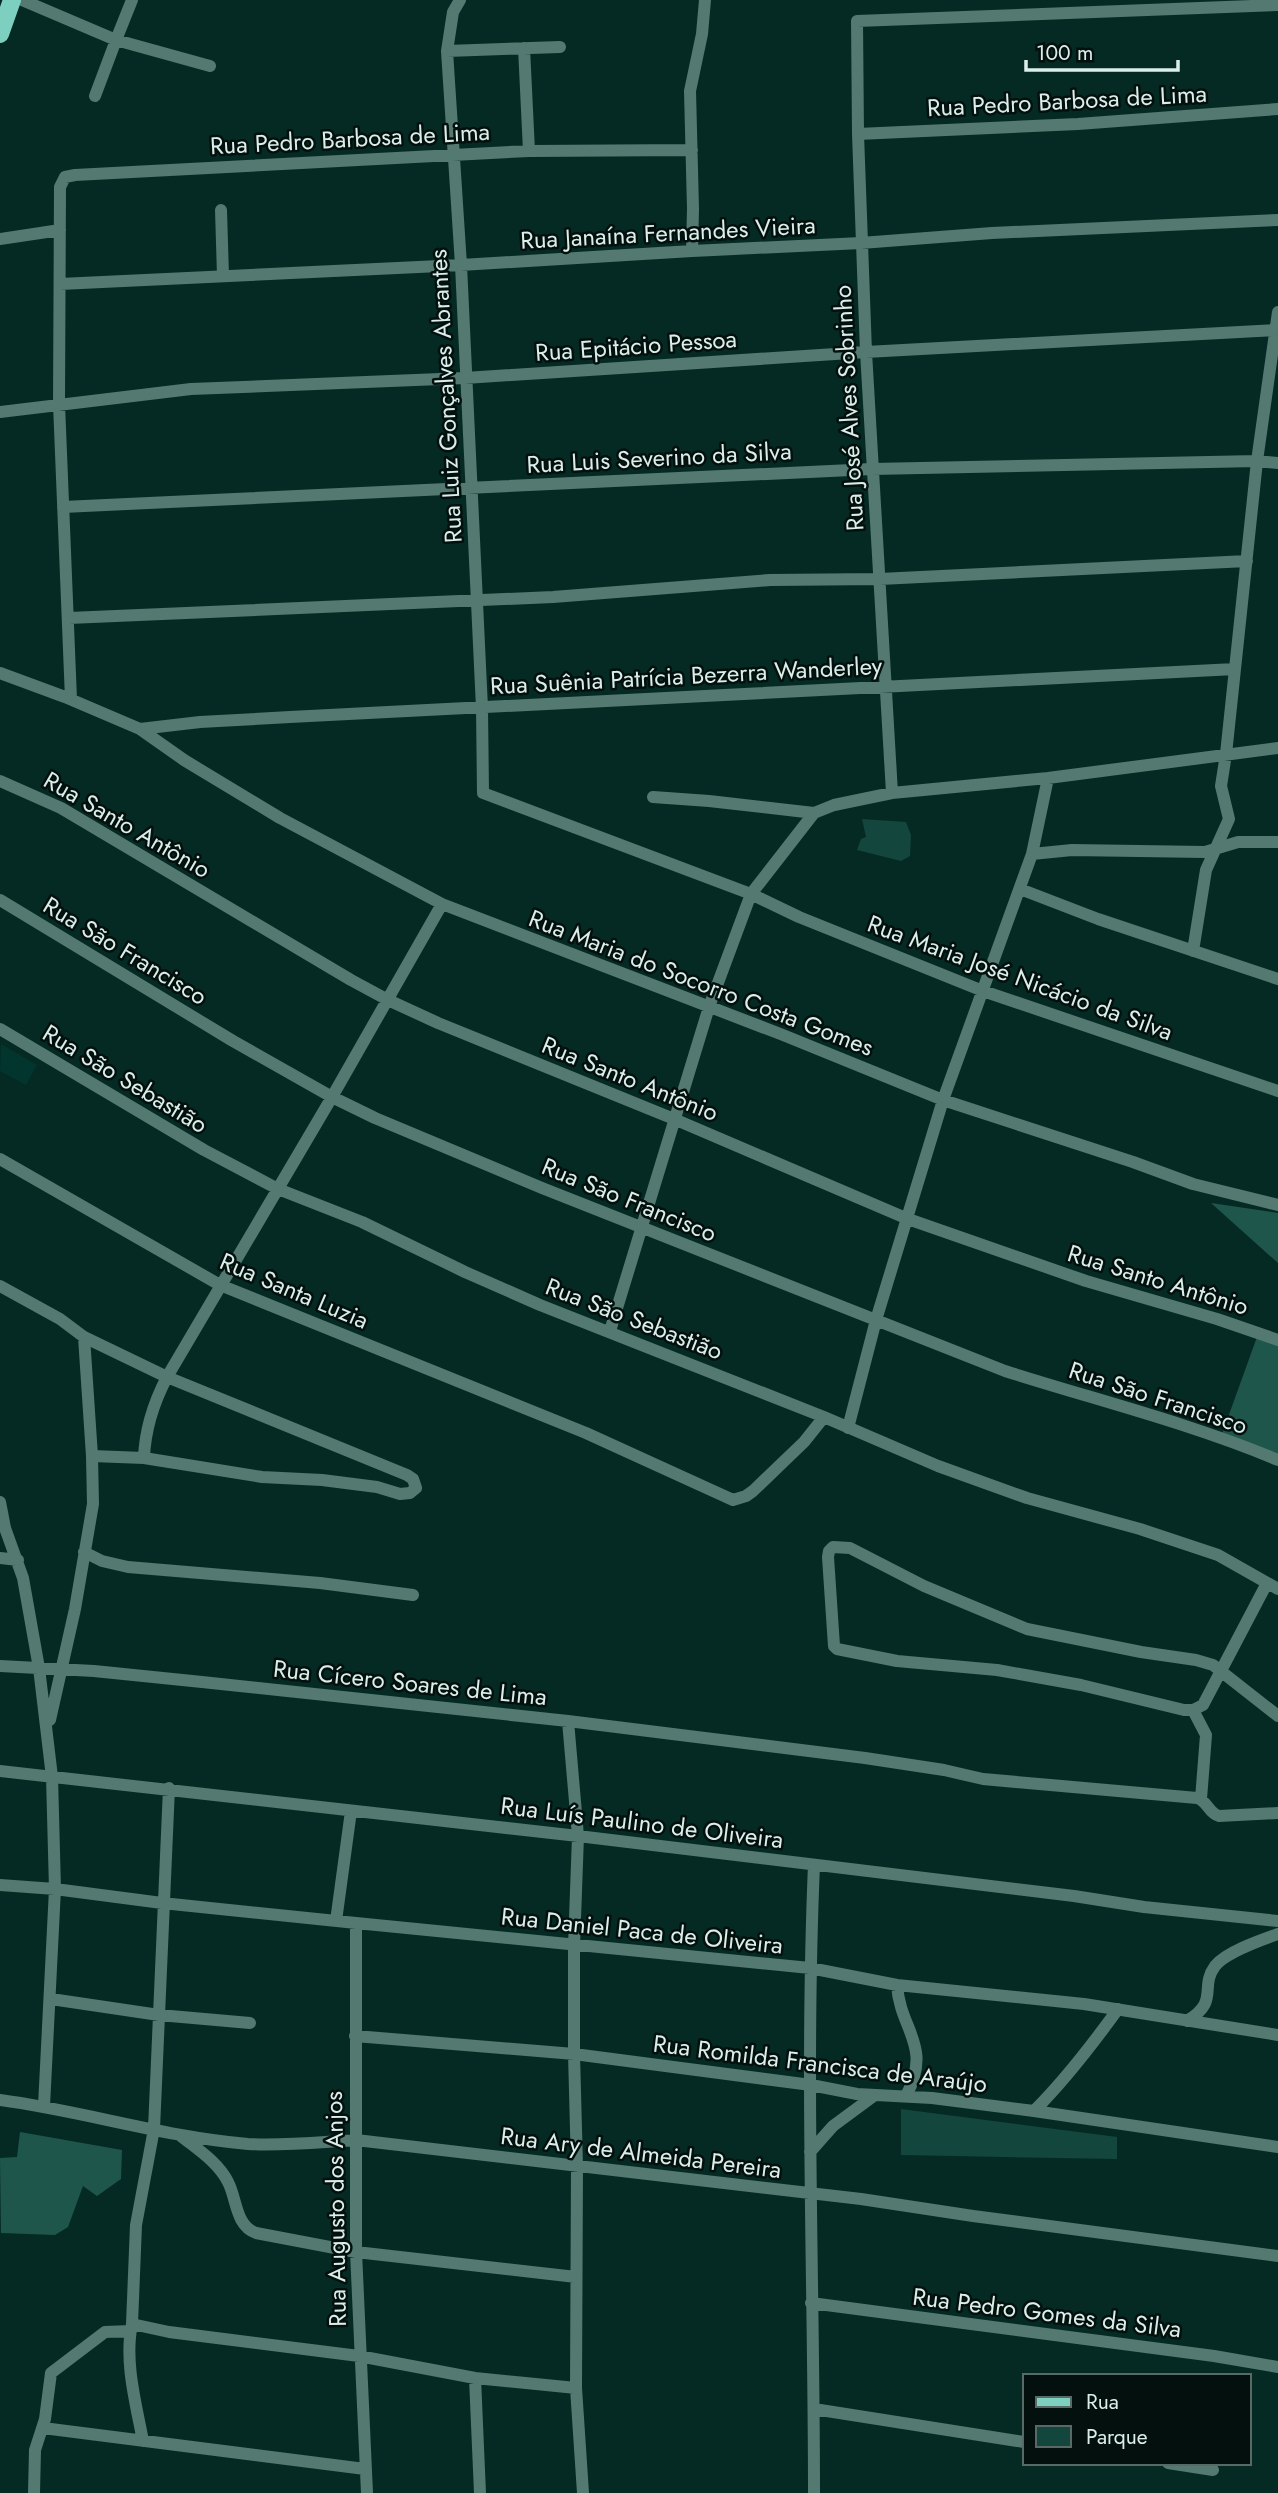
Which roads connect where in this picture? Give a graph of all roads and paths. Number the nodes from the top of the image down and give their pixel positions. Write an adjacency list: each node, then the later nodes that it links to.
1 (12, 0): 7 (main road)
2 (22, 0): 8 (street)
3 (132, 0): 8 (street)
4 (460, 0): 11 (street, Rua Luiz Gonçalves Abrantes)
5 (705, 0): 16 (street)
6 (1278, 5): 15 (street, Rua José Alves Sobrinho)
7 (0, 34)
8 (116, 40): 12 (street); 13 (street)
9 (560, 47): 10 (street)
10 (524, 48): 11 (street); 17 (street)
11 (447, 51): 18 (street, Rua Luiz Gonçalves Abrantes)
12 (210, 66)
13 (95, 96)
14 (1278, 109): 15 (street, Rua Pedro Barbosa de Lima)
15 (858, 134): 23 (street, Rua José Alves Sobrinho)
16 (692, 150): 17 (street, Rua Pedro Barbosa de Lima); 24 (street)
17 (529, 151): 18 (street, Rua Pedro Barbosa de Lima)
18 (454, 155): 21 (street, Rua Pedro Barbosa de Lima); 25 (street, Rua Luiz Gonçalves Abrantes)
19 (221, 210): 26 (street)
20 (1278, 220): 23 (street, Rua Janaína Fernandes Vieira)
21 (60, 230): 22 (street); 27 (street)
22 (0, 239)
23 (861, 243): 24 (street, Rua Janaína Fernandes Vieira); 30 (street, Rua José Alves Sobrinho)
24 (692, 251): 25 (street, Rua Janaína Fernandes Vieira)
25 (461, 265): 26 (street, Rua Janaína Fernandes Vieira); 31 (street, Rua Luiz Gonçalves Abrantes)
26 (223, 276): 27 (street, Rua Janaína Fernandes Vieira)
27 (60, 284): 32 (street)
28 (1278, 312): 29 (street)
29 (1276, 330): 30 (street, Rua Epitácio Pessoa); 34 (street)
30 (866, 352): 31 (street, Rua Epitácio Pessoa); 36 (street, Rua José Alves Sobrinho)
31 (465, 379): 32 (street, Rua Epitácio Pessoa); 37 (street, Rua Luiz Gonçalves Abrantes)
32 (59, 404): 33 (street, Rua Epitácio Pessoa); 38 (street)
33 (0, 412)
34 (1257, 461): 35 (street, Rua Luis Severino da Silva); 36 (street, Rua Luis Severino da Silva); 39 (street)
35 (1278, 463)
36 (872, 469): 37 (street, Rua Luis Severino da Silva); 40 (street, Rua José Alves Sobrinho)
37 (471, 488): 38 (street, Rua Luis Severino da Silva); 41 (street, Rua Luiz Gonçalves Abrantes)
38 (63, 507): 42 (street)
39 (1247, 561): 40 (street); 43 (street)
40 (880, 579): 41 (street); 45 (street, Rua José Alves Sobrinho)
41 (477, 600): 42 (street); 47 (street, Rua Luiz Gonçalves Abrantes)
42 (69, 618): 46 (street)
43 (1235, 669): 45 (street, Rua Suênia Patrícia Bezerra Wanderley); 50 (street)
44 (0, 673): 46 (street, Rua Maria do Socorro Costa Gomes)
45 (885, 687): 47 (street, Rua Suênia Patrícia Bezerra Wanderley); 54 (street, Rua José Alves Sobrinho)
46 (71, 699): 48 (street, Rua Maria do Socorro Costa Gomes)
47 (482, 708): 48 (street, Rua Suênia Patrícia Bezerra Wanderley); 53 (street, Rua Luiz Gonçalves Abrantes)
48 (140, 729): 63 (street, Rua Maria do Socorro Costa Gomes)
49 (1278, 748): 50 (street)
50 (1226, 754): 51 (street); 58 (street)
51 (1048, 778): 54 (street); 59 (street)
52 (0, 781): 67 (street, Rua Santo Antônio)
53 (483, 793): 61 (street, Rua Maria José Nicácio da Silva)
54 (892, 793): 56 (street)
55 (653, 797): 56 (street)
56 (814, 813): 61 (street)
57 (1278, 842): 58 (street)
58 (1214, 850): 59 (street); 64 (street)
59 (1032, 853): 60 (street)
60 (1020, 889): 64 (street); 66 (street)
61 (751, 894): 66 (street, Rua Maria José Nicácio da Silva); 68 (street)
62 (0, 900): 71 (street, Rua São Francisco)
63 (442, 904): 67 (street); 68 (street, Rua Maria do Socorro Costa Gomes)
64 (1193, 951): 65 (street)
65 (1278, 979)
66 (983, 991): 70 (street, Rua Maria José Nicácio da Silva); 72 (street)
67 (388, 1000): 71 (street); 73 (street, Rua Santo Antônio)
68 (709, 1007): 72 (street, Rua Maria do Socorro Costa Gomes); 73 (street)
69 (0, 1029): 75 (street, Rua São Sebastião)
70 (1278, 1091)
71 (332, 1097): 75 (street); 78 (street, Rua São Francisco)
72 (943, 1100): 76 (street, Rua Maria do Socorro Costa Gomes); 77 (street)
73 (674, 1119): 77 (street, Rua Santo Antônio); 78 (street)
74 (0, 1159): 79 (street, Rua Santa Luzia)
75 (278, 1189): 79 (street); 82 (street, Rua São Sebastião)
76 (1278, 1205)
77 (908, 1219): 81 (street); 84 (street, Rua Santo Antônio)
78 (642, 1228): 81 (street, Rua São Francisco); 82 (street)
79 (220, 1285): 85 (street); 86 (street, Rua Santa Luzia)
80 (0, 1286): 83 (street)
81 (876, 1320): 87 (street); 90 (street, Rua São Francisco)
82 (610, 1331): 86 (street, Rua São Sebastião)
83 (84, 1337): 85 (street); 88 (street)
84 (1278, 1340)
85 (167, 1377): 89 (street); 89 (street)
86 (824, 1417): 87 (street, Rua São Sebastião)
87 (848, 1428): 95 (street, Rua São Sebastião)
88 (92, 1456): 89 (street); 92 (street)
89 (144, 1458)
90 (1278, 1460)
91 (0, 1502): 94 (street)
92 (84, 1552): 96 (street); 99 (street)
93 (0, 1558): 94 (street)
94 (18, 1560): 98 (street)
95 (1273, 1586): 100 (street)
96 (413, 1595)
97 (0, 1666): 98 (street, Rua Cícero Soares de Lima)
98 (39, 1668): 99 (street, Rua Cícero Soares de Lima); 104 (street)
99 (61, 1670): 103 (street, Rua Cícero Soares de Lima); 104 (street)
100 (1221, 1670): 101 (street); 101 (street); 102 (street)
101 (1193, 1710): 108 (street)
102 (1278, 1716)
103 (568, 1721): 108 (street, Rua Cícero Soares de Lima); 111 (street)
104 (48, 1731): 106 (street)
105 (0, 1771): 106 (street, Rua Luís Paulino de Oliveira)
106 (52, 1776): 107 (street, Rua Luís Paulino de Oliveira); 114 (street)
107 (169, 1788): 109 (street, Rua Luís Paulino de Oliveira); 115 (street)
108 (1201, 1799): 110 (street)
109 (351, 1811): 111 (street, Rua Luís Paulino de Oliveira); 116 (street)
110 (1278, 1813)
111 (578, 1836): 112 (street, Rua Luís Paulino de Oliveira); 120 (street)
112 (814, 1865): 117 (street, Rua Luís Paulino de Oliveira); 121 (street)
113 (0, 1885): 114 (street, Rua Daniel Paca de Oliveira)
114 (55, 1889): 115 (street, Rua Daniel Paca de Oliveira); 123 (street)
115 (162, 1903): 116 (street, Rua Daniel Paca de Oliveira); 125 (street)
116 (336, 1921): 118 (street, Rua Daniel Paca de Oliveira)
117 (1278, 1921)
118 (356, 1923): 120 (street, Rua Daniel Paca de Oliveira); 129 (street, Rua Augusto dos Anjos)
119 (1278, 1934): 126 (street)
120 (574, 1946): 121 (street, Rua Daniel Paca de Oliveira); 130 (street)
121 (810, 1968): 122 (street, Rua Daniel Paca de Oliveira); 131 (street)
122 (897, 1985): 124 (street, Rua Daniel Paca de Oliveira); 133 (street)
123 (51, 1999): 125 (street); 135 (street)
124 (1118, 2009): 126 (street, Rua Daniel Paca de Oliveira); 136 (street)
125 (159, 2015): 127 (street); 137 (street)
126 (1187, 2021): 128 (street, Rua Daniel Paca de Oliveira)
127 (250, 2023)
128 (1278, 2035)
129 (355, 2036): 130 (street, Rua Romilda Francisca de Araújo); 139 (street, Rua Augusto dos Anjos)
130 (573, 2054): 131 (street, Rua Romilda Francisca de Araújo); 142 (street)
131 (811, 2085): 132 (street, Rua Romilda Francisca de Araújo); 141 (street)
132 (876, 2095): 133 (street, Rua Romilda Francisca de Araújo); 141 (street)
133 (906, 2096): 136 (street, Rua Romilda Francisca de Araújo)
134 (0, 2100): 135 (street, Rua Ary de Almeida Pereira)
135 (44, 2106): 137 (street, Rua Ary de Almeida Pereira)
136 (1034, 2111): 140 (street, Rua Romilda Francisca de Araújo)
137 (153, 2129): 138 (street, Rua Ary de Almeida Pereira); 148 (street)
138 (181, 2136): 139 (street, Rua Ary de Almeida Pereira); 144 (street)
139 (356, 2140): 142 (street, Rua Ary de Almeida Pereira); 144 (street, Rua Augusto dos Anjos)
140 (1278, 2147)
141 (810, 2152): 143 (street)
142 (577, 2167): 143 (street, Rua Ary de Almeida Pereira); 146 (street)
143 (810, 2193): 145 (street, Rua Ary de Almeida Pereira); 147 (street)
144 (356, 2252): 146 (street); 149 (street, Rua Augusto dos Anjos)
145 (1278, 2256)
146 (576, 2277): 152 (street)
147 (811, 2303): 150 (street, Rua Pedro Gomes da Silva); 153 (street)
148 (132, 2328): 149 (street); 154 (street); 155 (street)
149 (359, 2357): 151 (street); 158 (street, Rua Augusto dos Anjos)
150 (1278, 2367)
151 (475, 2378): 152 (street); 162 (street)
152 (576, 2388): 163 (street)
153 (814, 2409): 156 (street); 164 (street)
154 (43, 2428): 155 (street); 160 (street)
155 (143, 2441): 158 (street)
156 (1023, 2442)
157 (1181, 2465): 159 (street)
158 (365, 2469): 161 (street, Rua Augusto dos Anjos)
159 (1213, 2470)
160 (34, 2493)
161 (367, 2493)
162 (480, 2493)
163 (583, 2493)
164 (814, 2493)

